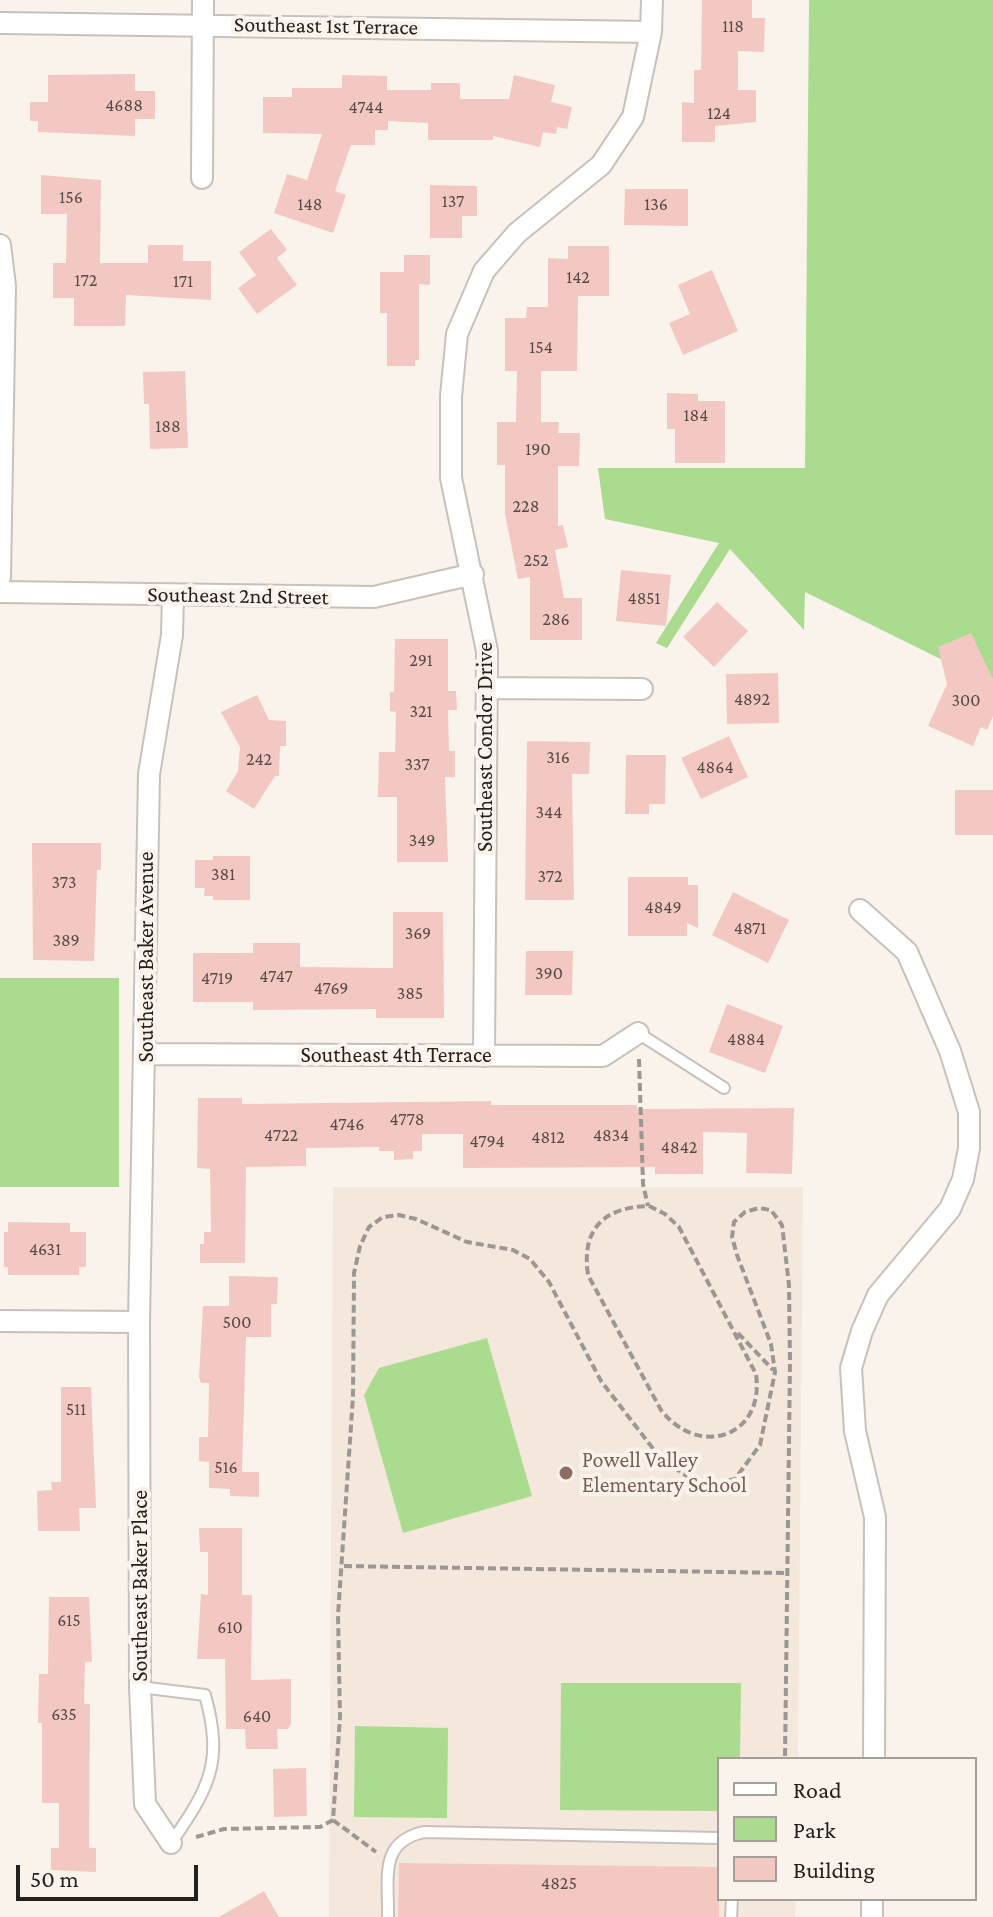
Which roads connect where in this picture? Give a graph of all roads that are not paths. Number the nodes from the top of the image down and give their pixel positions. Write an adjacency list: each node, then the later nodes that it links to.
1 (203, 0): 4 (street)
2 (652, 0): 5 (street, Southeast Condor Drive)
3 (0, 23): 4 (street, Southeast 1st Terrace)
4 (202, 24): 5 (street, Southeast 1st Terrace); 6 (street)
5 (651, 32): 8 (street, Southeast Condor Drive)
6 (202, 178)
7 (0, 245): 9 (street)
8 (473, 574): 11 (street, Southeast 2nd Street); 12 (street, Southeast Condor Drive)
9 (0, 577)
10 (0, 592): 11 (street, Southeast 2nd Street)
11 (173, 595): 16 (street, Southeast Baker Avenue)
12 (488, 688): 13 (street); 17 (street, Southeast Condor Drive)
13 (642, 689)
14 (860, 910): 22 (street)
15 (638, 1033): 17 (street, Southeast 4th Terrace); 18 (lane)
16 (145, 1054): 17 (street, Southeast 4th Terrace); 20 (street, Southeast Baker Avenue)
17 (484, 1056)
18 (724, 1088)
19 (0, 1321): 20 (street)
20 (139, 1322): 21 (street, Southeast Baker Place)
21 (140, 1687): 24 (street, Southeast Baker Place); 24 (lane)
22 (874, 1757)
23 (717, 1838): 25 (lane)
24 (171, 1843)
25 (388, 1917)

